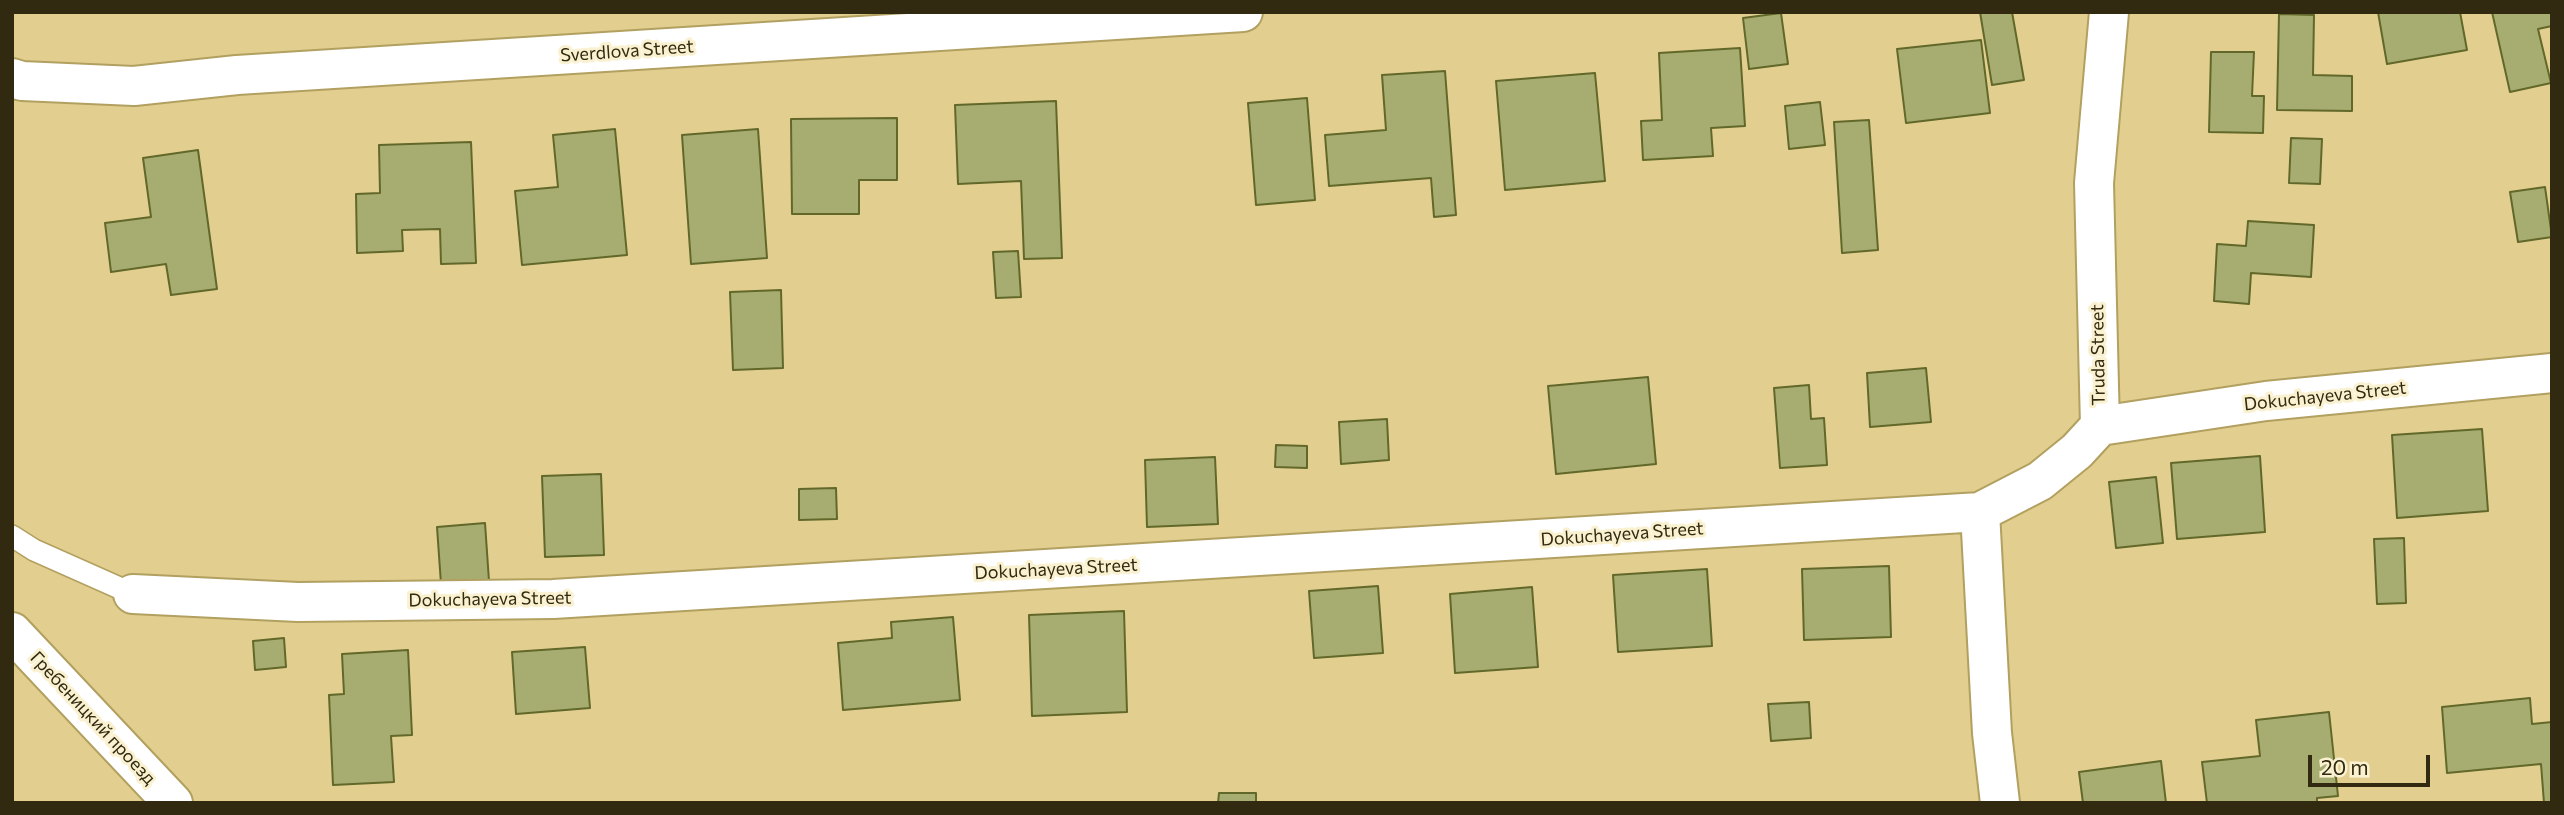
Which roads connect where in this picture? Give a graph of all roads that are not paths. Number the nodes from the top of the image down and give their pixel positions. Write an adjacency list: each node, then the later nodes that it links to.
1 (1243, 12): 3 (street, Sverdlova Street)
2 (2109, 12): 5 (street, Truda Street)
3 (15, 81)
4 (2552, 373): 5 (street, Dokuchayeva Street)
5 (2100, 426): 6 (street, Truda Street)
6 (1980, 512): 8 (street, Dokuchayeva Street); 11 (street)
7 (12, 536): 8 (lane)
8 (133, 594)
9 (12, 632): 10 (street, Гребеницкий проезд)
10 (173, 803)
11 (2000, 803)

